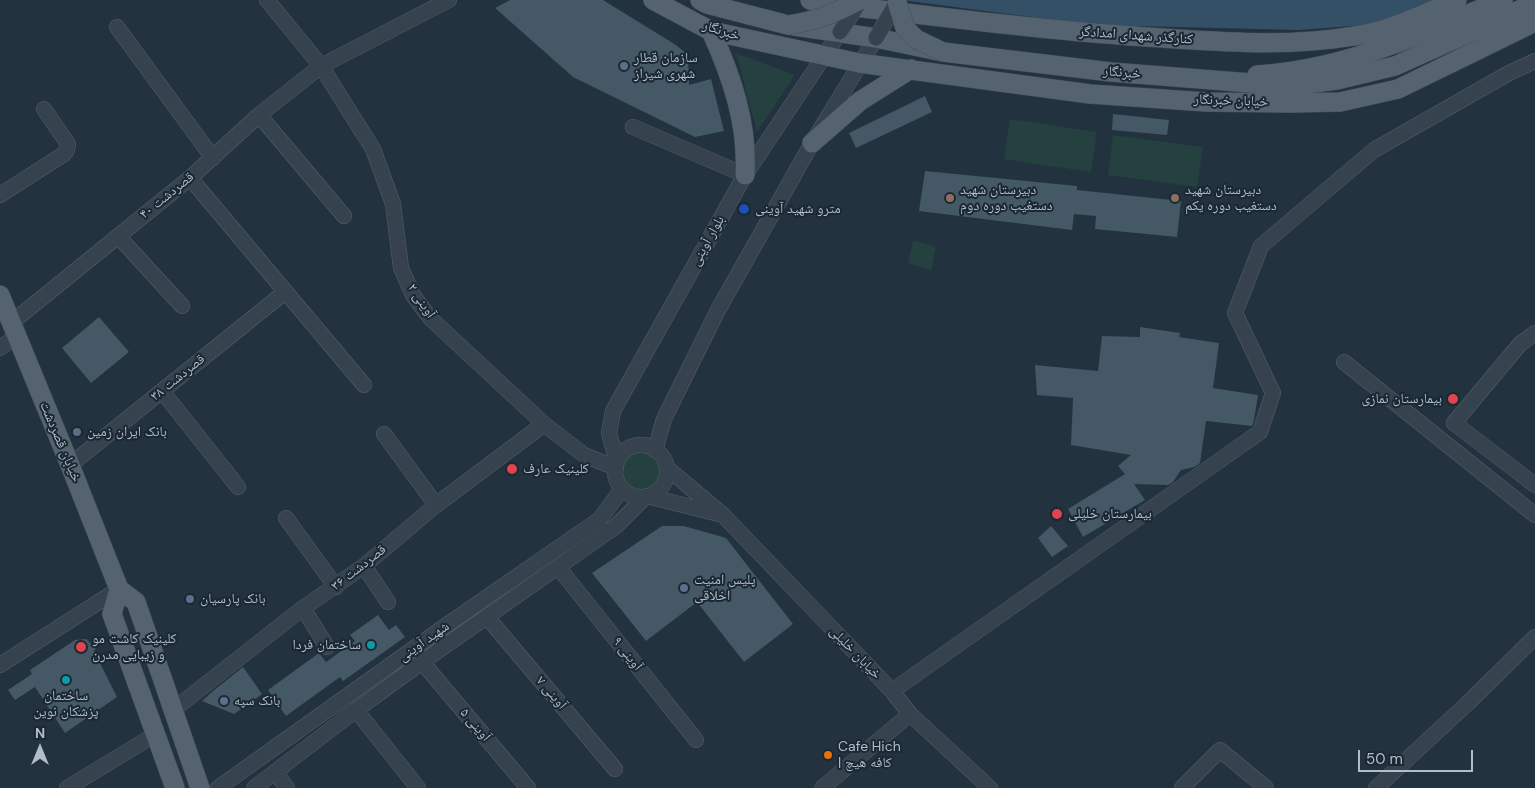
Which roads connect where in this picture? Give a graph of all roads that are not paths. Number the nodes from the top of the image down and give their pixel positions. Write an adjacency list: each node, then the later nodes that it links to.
1 (267, 0): 21 (street, ۲ آوینی)
2 (449, 0): 21 (street, ۴۰ قصردشت)
3 (653, 0): 14 (main road, خبرنگار)
4 (700, 0): 12 (main road, خبرنگار)
5 (810, 0): 7 (main road, کنارگذر شهدای امدادگر)
6 (861, 0): 12 (main road, bridge); 15 (street, بلوار آوینی, bridge)
7 (1457, 0)
8 (1504, 0): 23 (main road)
9 (897, 1): 16 (street, bridge); 17 (main road, bridge)
10 (1535, 3): 23 (main road, خبرنگار)
11 (1535, 22): 22 (main road, خیابان خبرنگار)
12 (788, 25): 15 (main road, خبرنگار)
13 (117, 27): 28 (street)
14 (711, 31): 18 (main road, خبرنگار); 29 (main road)
15 (840, 32): 16 (main road, خبرنگار); 18 (street, بلوار آوینی)
16 (876, 38): 17 (main road, خبرنگار); 20 (street)
17 (943, 52): 23 (main road, خبرنگار)
18 (824, 56): 20 (main road, خبرنگار); 29 (street, بلوار آوینی)
19 (1535, 61): 70 (street)
20 (859, 63): 22 (main road, خبرنگار); 27 (street)
21 (321, 66): 25 (street, ۴۰ قصردشت); 43 (street, ۲ آوینی)
22 (911, 69): 27 (main road)
23 (1200, 79)
24 (44, 109): 31 (street)
25 (259, 115): 28 (street, ۴۰ قصردشت); 32 (street)
26 (633, 127): 29 (street)
27 (812, 142): 46 (street)
28 (213, 158): 30 (street, ۴۰ قصردشت)
29 (745, 175): 44 (street, بلوار آوینی)
30 (190, 178): 33 (street, ۴۰ قصردشت); 34 (street)
31 (0, 195)
32 (344, 216)
33 (118, 236): 36 (street); 37 (street, ۴۰ قصردشت)
34 (285, 292): 41 (street); 42 (street, ۳۸ قصردشت)
35 (0, 295): 37 (main road, خیابان قصردشت)
36 (182, 306)
37 (13, 330): 39 (street, ۴۰ قصردشت); 48 (main road, خیابان قصردشت)
38 (1535, 333): 51 (street)
39 (0, 348)
40 (1344, 362): 57 (street)
41 (364, 386)
42 (162, 391): 48 (street, ۳۸ قصردشت); 52 (street)
43 (544, 424): 47 (street, ۲ آوینی); 55 (street, ۳۶ قصردشت)
44 (609, 433): 47 (street); 49 (street, بلوار آوینی)
45 (384, 434): 55 (street)
46 (655, 450): 49 (street); 50 (street)
47 (584, 455): 49 (street, ۲ آوینی)
48 (70, 465): 62 (main road, خیابان قصردشت)
49 (616, 465): 53 (street)
50 (666, 468): 54 (street); 56 (street, خیابان خلیلی)
51 (1535, 485)
52 (238, 487)
53 (622, 489): 54 (street); 81 (street, شهید آوینی)
54 (646, 497): 56 (street); 60 (street, شهید آوینی)
55 (436, 505): 59 (street, ۳۶ قصردشت)
56 (723, 515): 70 (street, خیابان خلیلی)
57 (1535, 515)
58 (286, 518): 61 (street)
59 (364, 566): 61 (street, ۳۶ قصردشت); 63 (street)
60 (558, 567): 65 (street, شهید آوینی); 75 (street, ۹ آوینی)
61 (336, 587): 64 (street, ۳۶ قصردشت)
62 (119, 588): 69 (street); 71 (main road, خیابان قصردشت); 74 (main road)
63 (388, 602)
64 (303, 608): 67 (street); 71 (street, ۳۶ قصردشت)
65 (487, 617): 68 (street, شهید آوینی); 76 (street, ۷ آوینی)
66 (1535, 637): 90 (street)
67 (327, 647)
68 (422, 662): 72 (street, شهید آوینی); 85 (street, ۵ آوینی)
69 (0, 665)
70 (892, 691): 73 (street, خیابان خلیلی)
71 (173, 710): 80 (main road, خیابان قصردشت)
72 (356, 710): 77 (street, شهید آوینی); 84 (street)
73 (910, 714): 86 (street); 87 (street, خیابان خلیلی)
74 (156, 734): 78 (street); 79 (main road)
75 (696, 740)
76 (615, 769)
77 (275, 772): 82 (street, شهید آوینی); 83 (street)
78 (67, 788)
79 (175, 788)
80 (200, 788)
81 (218, 788)
82 (254, 788)
83 (287, 788)
84 (418, 788)
85 (528, 788)
86 (822, 788)
87 (990, 788)
88 (1182, 788): 89 (street)
89 (1266, 788)
90 (1376, 788)

